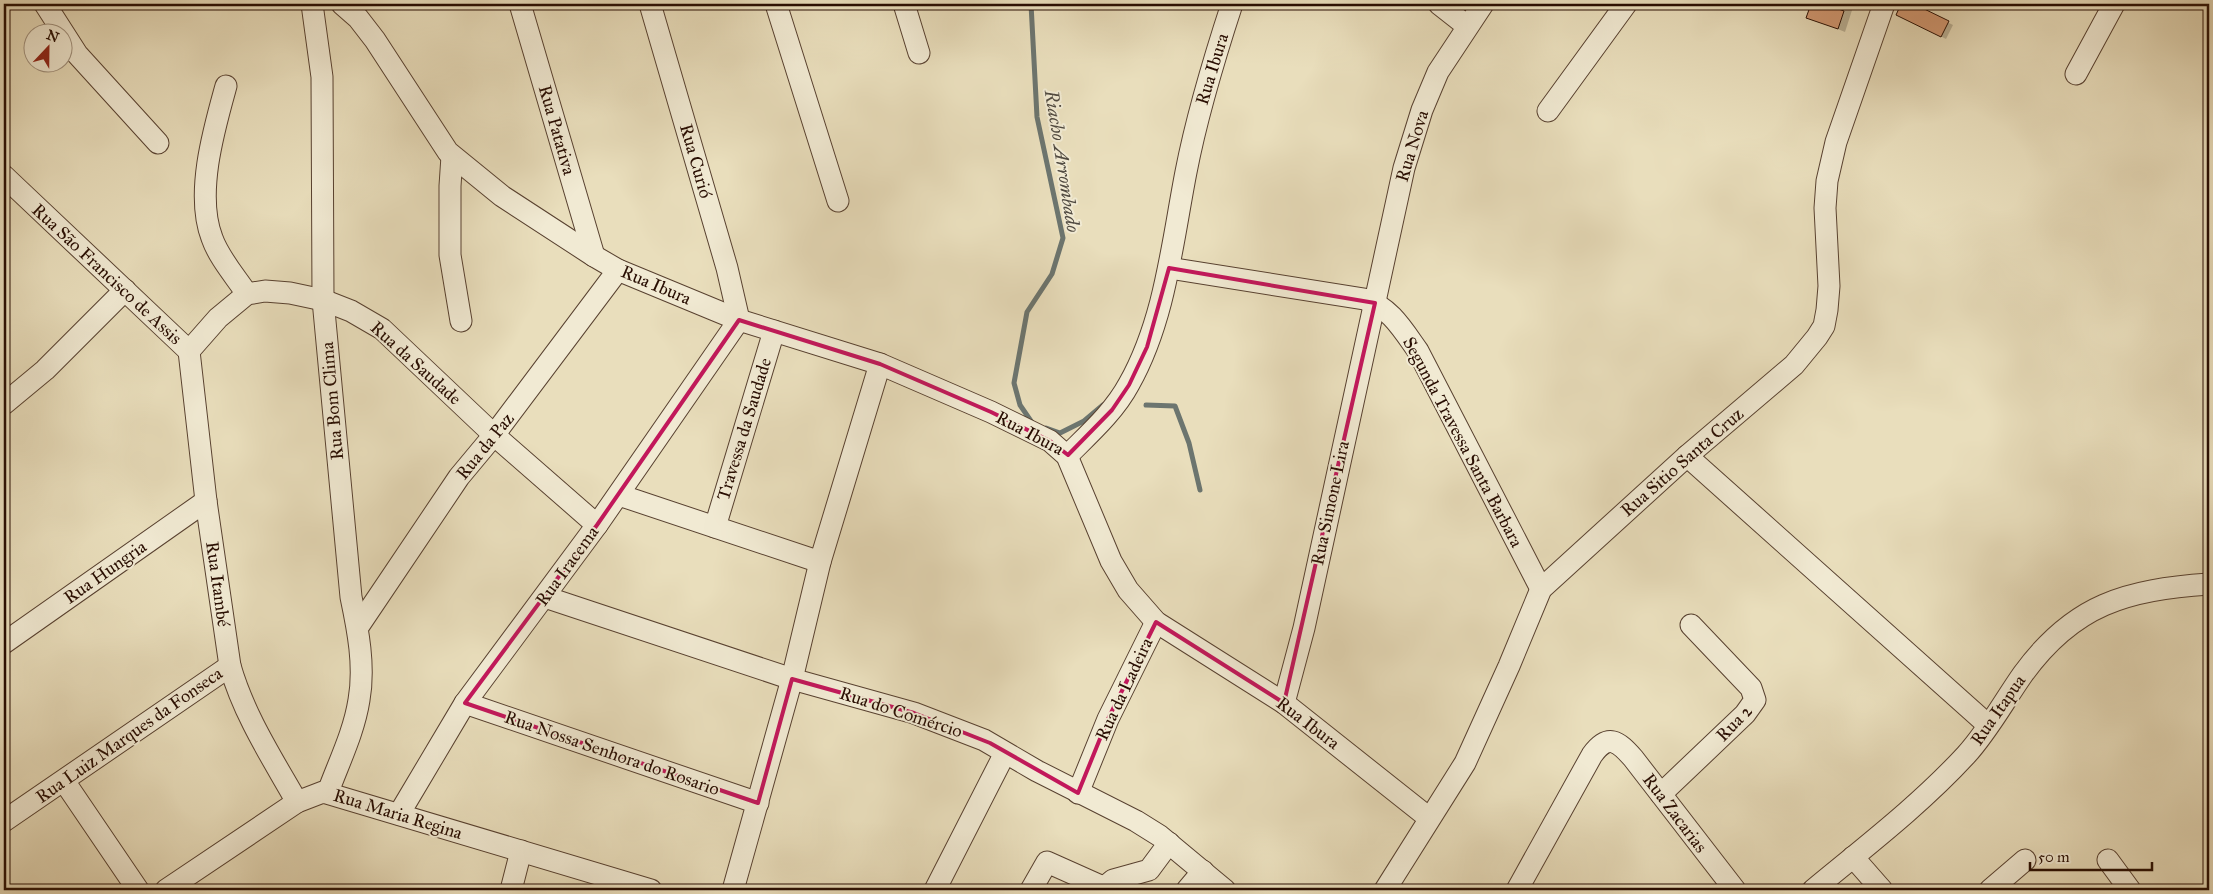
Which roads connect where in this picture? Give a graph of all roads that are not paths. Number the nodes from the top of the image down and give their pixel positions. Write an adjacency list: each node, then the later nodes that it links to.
1 (45, 4): 19 (street)
2 (312, 4): 28 (street, Rua Bom Clima)
3 (342, 4): 20 (street)
4 (520, 4): 23 (street, Rua Patativa)
5 (650, 4): 31 (street, Rua Curió)
6 (776, 4): 22 (street)
7 (904, 4): 15 (street)
8 (1232, 4): 24 (street, Rua Ibura)
9 (1439, 4): 14 (street)
10 (1483, 4): 14 (street, Rua Nova)
11 (1626, 4): 18 (street)
12 (1884, 4): 38 (street, Rua Sitio Santa Cruz)
13 (2114, 4): 16 (street)
14 (1467, 26): 29 (street, Rua Nova)
15 (918, 53)
16 (2076, 74)
17 (226, 86): 27 (street)
18 (1548, 111)
19 (158, 143)
20 (452, 156): 23 (street); 30 (street)
21 (4, 176): 26 (street, Rua São Francisco de Assis)
22 (838, 201)
23 (594, 256): 25 (street, Rua Ibura)
24 (1169, 268): 29 (street); 37 (street, Rua Ibura)
25 (618, 270): 31 (street, Rua Ibura); 36 (street, Rua da Paz)
26 (125, 290): 33 (street, Rua São Francisco de Assis); 35 (street)
27 (247, 294): 28 (street, Rua da Saudade); 33 (street)
28 (323, 300): 36 (street, Rua da Saudade); 49 (street, Rua Bom Clima)
29 (1375, 302): 45 (street, Segunda Travessa Santa Barbara); 54 (street, Rua Simone Lira)
30 (461, 320)
31 (739, 320): 32 (street, Rua Ibura); 39 (street, Rua Iracema)
32 (774, 331): 34 (street, Rua Ibura); 42 (street, Travessa da Saudade)
33 (189, 351): 40 (street, Rua Itambé)
34 (880, 364): 37 (street, Rua Ibura); 43 (street)
35 (6, 397)
36 (494, 435): 41 (street, Rua da Saudade); 49 (street, Rua da Paz)
37 (1067, 456): 47 (street, Rua da Ladeira)
38 (1687, 456): 45 (street, Rua Sitio Santa Cruz); 55 (street)
39 (619, 495): 41 (street, Rua Iracema); 42 (street)
40 (206, 501): 50 (street, Rua Hungria); 51 (street, Rua Itambé)
41 (597, 524): 46 (street, Rua Iracema)
42 (715, 526): 43 (street)
43 (820, 562): 52 (street)
44 (2209, 584): 55 (street, Rua Itapua)
45 (1540, 589): 64 (street, Rua Sitio Santa Cruz)
46 (545, 597): 52 (street, Rua do Comércio); 53 (street, Rua Iracema)
47 (1156, 622): 54 (street, Rua Ibura); 59 (street, Rua da Ladeira)
48 (1691, 625): 60 (street, Rua 2)
49 (358, 627): 58 (street, Rua Bom Clima)
50 (4, 643)
51 (230, 666): 57 (street, Rua Luiz Marques da Fonseca); 61 (street, Rua Itambé)
52 (792, 679): 56 (street, Rua do Comércio); 62 (street)
53 (465, 703): 62 (street, Rua Nossa Senhora do Rosario); 63 (street, Rua Iracema)
54 (1284, 703): 64 (street, Rua Ibura)
55 (1988, 725): 68 (street, Rua Itapua)
56 (1005, 753): 59 (street, Rua do Comércio); 78 (street)
57 (64, 781): 65 (street, Rua Luiz Marques da Fonseca); 73 (street)
58 (328, 792): 61 (street, Rua Maria Regina); 63 (street, Rua Maria Regina)
59 (1078, 793): 66 (street, Rua do Comércio)
60 (1661, 794): 83 (street, Rua Zacarias); 84 (street, Rua Zacarias)
61 (297, 802): 74 (street, Rua Maria Regina)
62 (758, 803): 77 (street)
63 (399, 814): 67 (street, Rua Maria Regina)
64 (1429, 818): 82 (street, Rua Sitio Santa Cruz)
65 (4, 821)
66 (1169, 844): 71 (street, Rua do Comércio); 72 (street)
67 (521, 851): 75 (street); 76 (street, Rua Maria Regina)
68 (1853, 857): 85 (street, Rua Itapua); 86 (street)
69 (2025, 860): 87 (street)
70 (2108, 860): 88 (street)
71 (1203, 871): 80 (street); 81 (street, Rua do Comércio)
72 (1102, 889): 79 (street)
73 (138, 890)
74 (166, 890)
75 (511, 890)
76 (650, 890)
77 (733, 890)
78 (935, 890)
79 (1031, 890)
80 (1187, 890)
81 (1226, 890)
82 (1385, 890)
83 (1517, 890)
84 (1735, 890)
85 (1813, 890)
86 (1882, 890)
87 (1990, 890)
88 (2130, 890)

